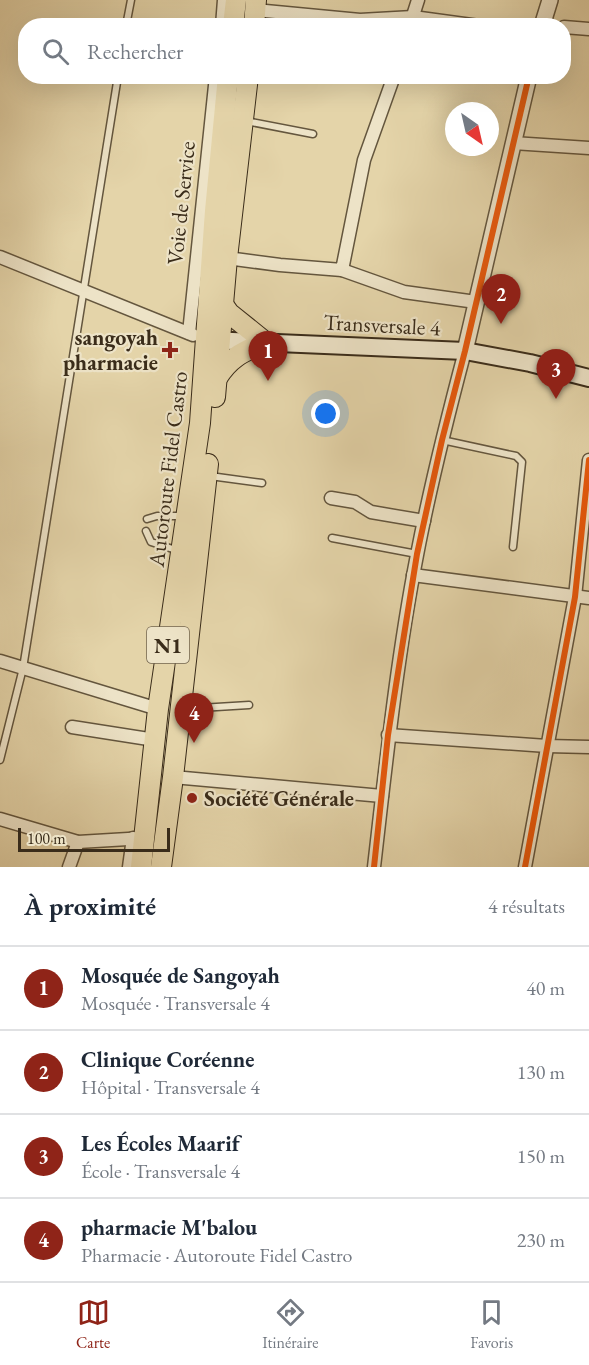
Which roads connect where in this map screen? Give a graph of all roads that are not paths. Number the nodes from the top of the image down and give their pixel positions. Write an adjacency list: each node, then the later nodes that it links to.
1 (131, 0): 7 (lane)
2 (224, 0): 8 (street)
3 (236, 0): 9 (highway)
4 (418, 0): 11 (street)
5 (550, 0): 12 (street)
6 (255, 12): 10 (street)
7 (128, 18)
8 (223, 18)
9 (234, 18)
10 (334, 18)
11 (412, 18)
12 (546, 18)
13 (571, 28): 14 (street)
14 (589, 29)
15 (117, 84): 29 (lane)
16 (216, 84): 22 (street, Voie de Service)
17 (226, 84): 22 (highway, Autoroute Fidel Castro / N1)
18 (247, 84): 21 (highway, Autoroute Fidel Castro / N1)
19 (391, 84): 28 (street)
20 (527, 84): 24 (street)
21 (244, 120): 23 (lane); 27 (highway, Autoroute Fidel Castro / N1)
22 (217, 131): 32 (highway, Autoroute Fidel Castro / N1)
23 (313, 134)
24 (513, 143): 25 (street); 30 (street)
25 (589, 148)
26 (0, 256): 29 (street)
27 (227, 258): 28 (street); 31 (highway, Autoroute Fidel Castro / N1)
28 (342, 270): 30 (street)
29 (83, 290): 32 (street); 54 (lane)
30 (476, 302): 34 (street)
31 (224, 306): 32 (highway, Autoroute Fidel Castro / N1); 33 (highway)
32 (206, 338): 33 (main road, Transversale 4); 35 (highway, Autoroute Fidel Castro / N1); 42 (highway, Autoroute Fidel Castro / N1)
33 (264, 342): 34 (main road, Transversale 4); 35 (highway)
34 (465, 351): 36 (main road, Transversale 4); 37 (street)
35 (217, 378): 39 (highway, Autoroute Fidel Castro / N1)
36 (589, 378)
37 (442, 440): 44 (street); 47 (lane)
38 (589, 460): 51 (street)
39 (206, 476): 40 (lane); 57 (highway, Autoroute Fidel Castro / N1)
40 (262, 483)
41 (331, 498): 44 (street)
42 (187, 516): 43 (lane); 48 (highway, Autoroute Fidel Castro / N1)
43 (147, 519)
44 (424, 521): 49 (street)
45 (146, 531): 48 (lane)
46 (332, 538): 49 (lane)
47 (513, 547)
48 (182, 553): 56 (highway, Autoroute Fidel Castro / N1)
49 (417, 554): 50 (street)
50 (414, 575): 51 (street); 59 (street)
51 (575, 597): 52 (street); 61 (street)
52 (589, 598)
53 (0, 661): 54 (street)
54 (23, 669): 56 (street); 63 (lane)
55 (249, 705): 57 (lane)
56 (158, 709): 60 (highway, Autoroute Fidel Castro / N1)
57 (180, 710): 64 (highway, Autoroute Fidel Castro / N1)
58 (72, 727): 60 (street)
59 (388, 735): 61 (street); 65 (street)
60 (155, 740): 67 (highway, Autoroute Fidel Castro / N1)
61 (547, 746): 62 (street); 74 (street)
62 (589, 747)
63 (0, 760)
64 (173, 777): 65 (street); 72 (highway, Autoroute Fidel Castro / N1)
65 (382, 796): 73 (street)
66 (0, 819): 68 (street)
67 (139, 838): 68 (street); 70 (street); 71 (highway, Autoroute Fidel Castro / N1)
68 (78, 842): 69 (street)
69 (69, 867)
70 (129, 867)
71 (141, 867)
72 (160, 867)
73 (374, 867)
74 (525, 867)

